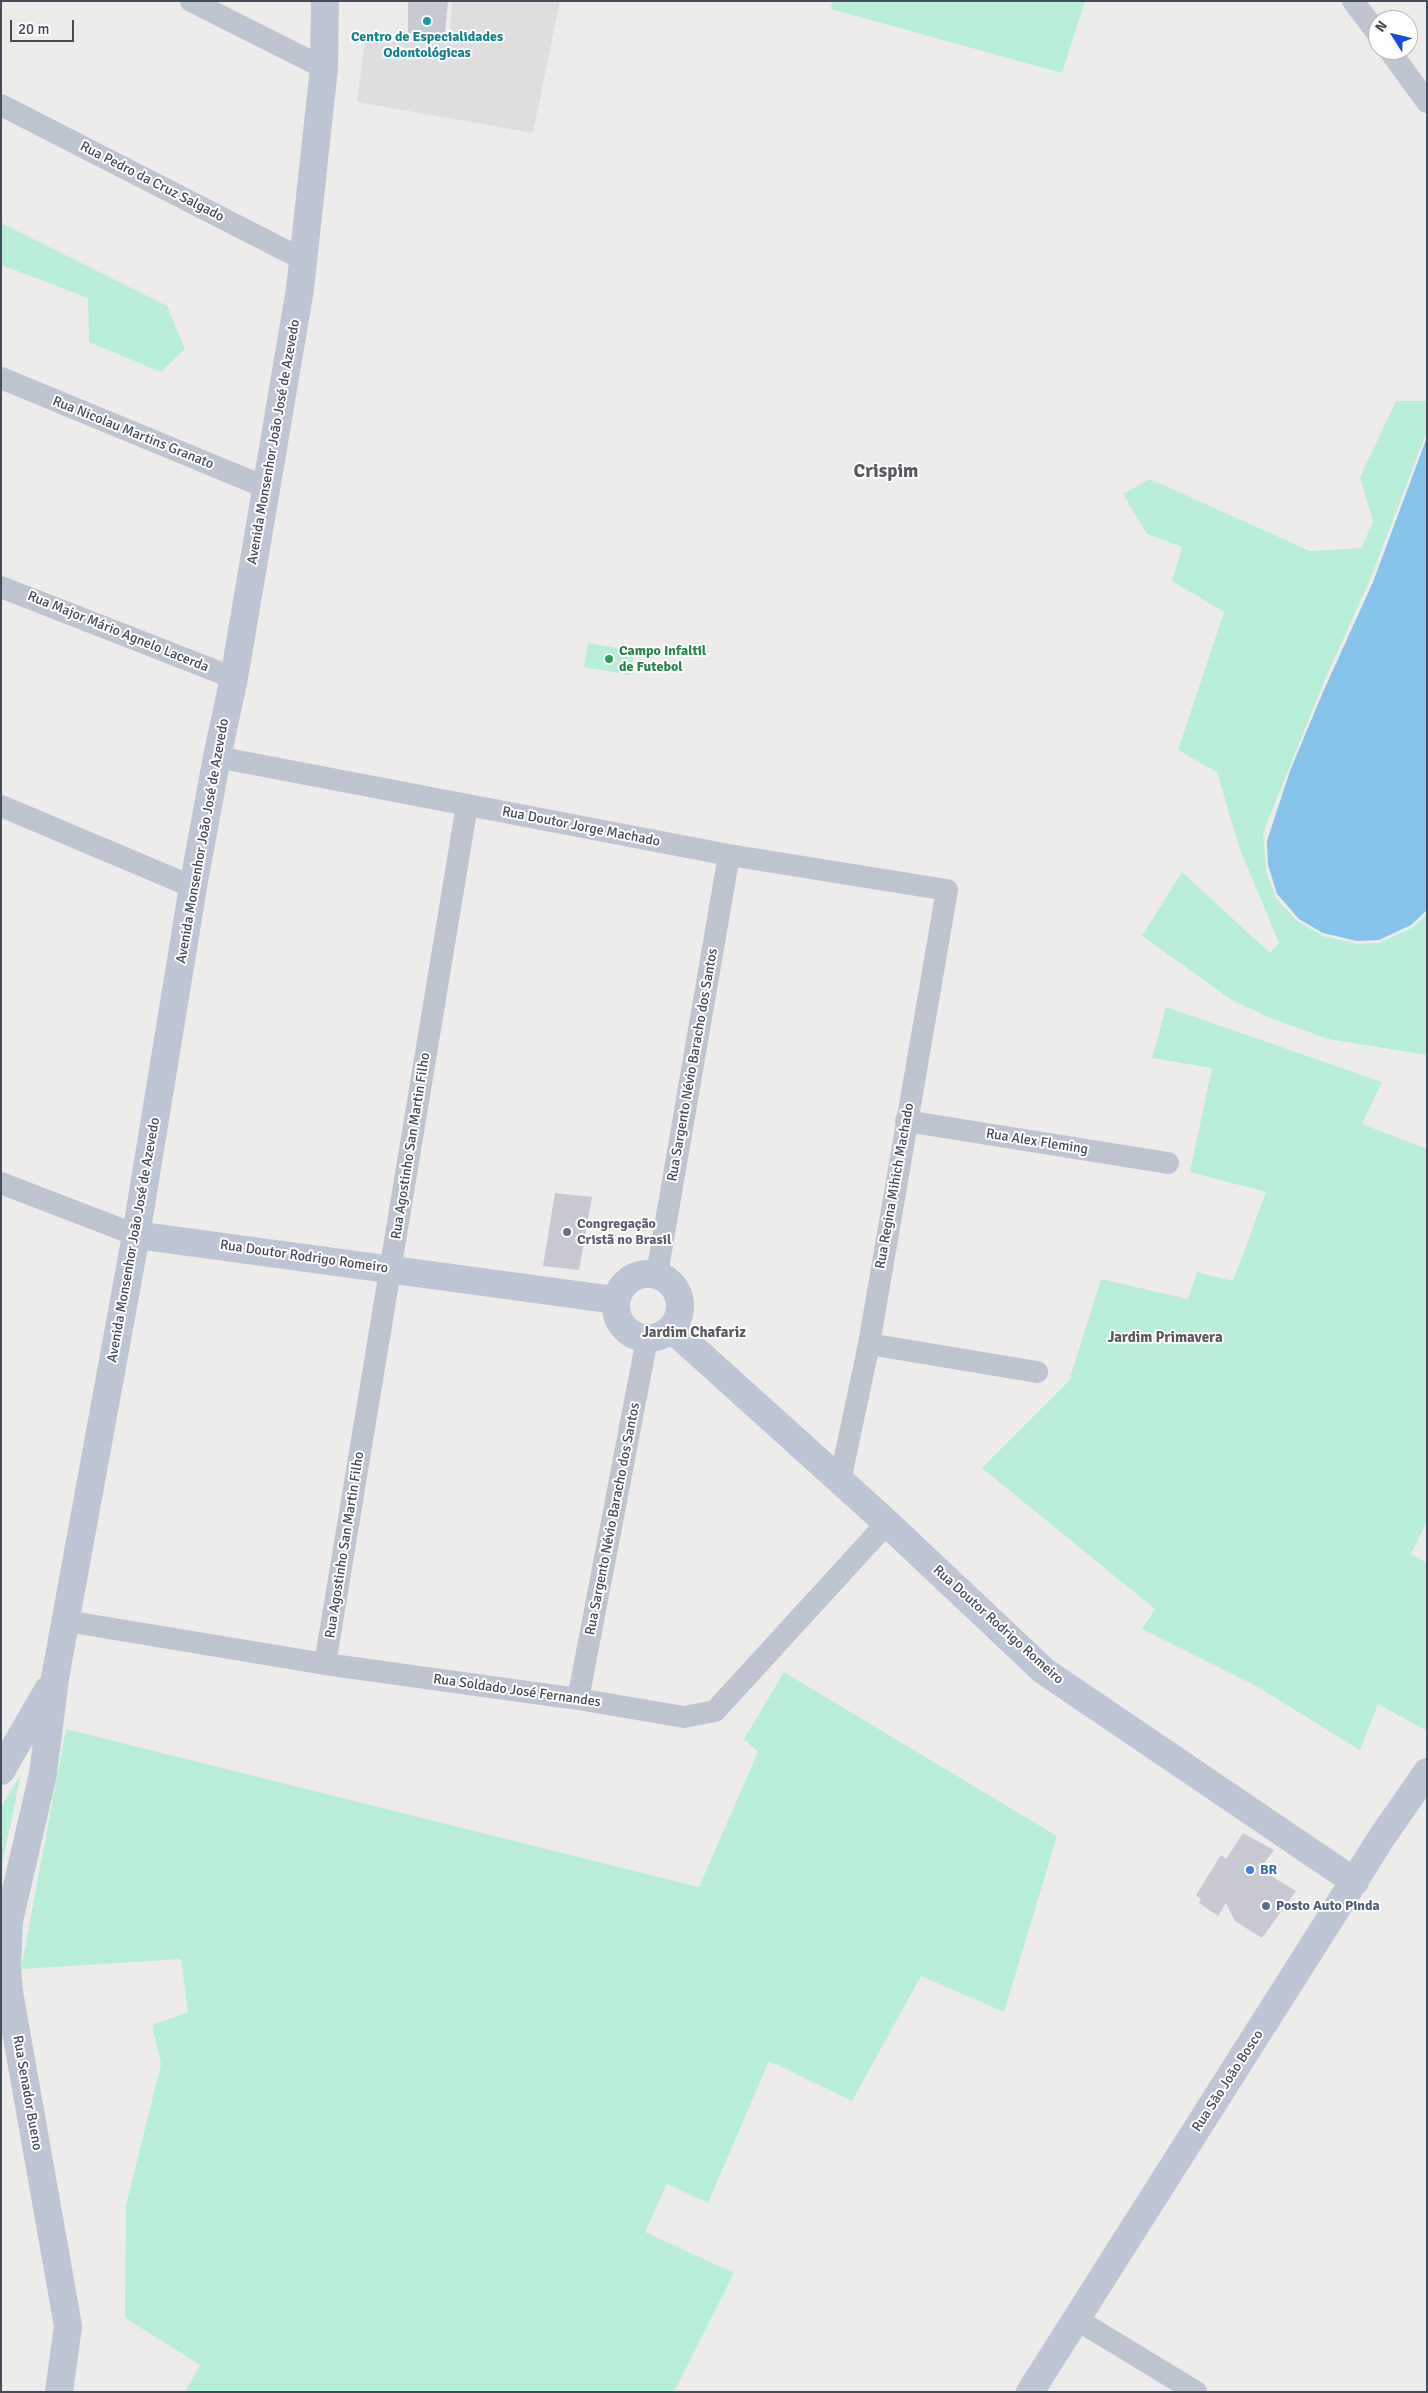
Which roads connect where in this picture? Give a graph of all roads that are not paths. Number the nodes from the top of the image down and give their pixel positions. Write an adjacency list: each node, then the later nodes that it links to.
1 (191, 1): 6 (street)
2 (326, 1): 6 (street, Avenida Monsenhor João José de Azevedo)
3 (1354, 1): 4 (street)
4 (1368, 20)
5 (1396, 60): 7 (street)
6 (324, 68): 9 (street, Avenida Monsenhor João José de Azevedo)
7 (1427, 102)
8 (1, 105): 9 (street, Rua Pedro da Cruz Salgado)
9 (302, 259): 11 (street, Avenida Monsenhor João José de Azevedo)
10 (1, 378): 11 (street, Rua Nicolau Martins Granato)
11 (265, 487): 13 (street, Avenida Monsenhor João José de Azevedo)
12 (1, 587): 13 (street, Rua Major Mário Agnelo Lacerda)
13 (234, 678): 14 (street, Avenida Monsenhor João José de Azevedo)
14 (216, 756): 15 (street, Rua Doutor Jorge Machado); 18 (street, Avenida Monsenhor João José de Azevedo)
15 (466, 805): 17 (street, Rua Doutor Jorge Machado); 24 (street, Rua Agostinho San Martin Filho)
16 (1, 806): 18 (street)
17 (729, 855): 19 (street, Rua Doutor Jorge Machado); 25 (street, Rua Sargento Névio Baracho dos Santos)
18 (193, 887): 23 (street, Avenida Monsenhor João José de Azevedo)
19 (947, 890): 20 (street, Rua Regina Mihich Machado)
20 (906, 1121): 21 (street, Rua Alex Fleming); 29 (street, Rua Regina Mihich Machado)
21 (1168, 1163)
22 (1, 1184): 23 (street, Rua Doutor Rodrigo Romeiro)
23 (136, 1234): 24 (street, Rua Doutor Rodrigo Romeiro); 33 (street, Avenida Monsenhor João José de Azevedo)
24 (390, 1269): 26 (street, Rua Doutor Rodrigo Romeiro); 34 (street, Rua Agostinho San Martin Filho)
25 (657, 1274): 26 (street); 27 (street)
26 (615, 1300): 28 (street)
27 (672, 1329): 28 (street); 31 (street, Rua Doutor Rodrigo Romeiro)
28 (647, 1340): 36 (street, Rua Sargento Névio Baracho dos Santos)
29 (869, 1344): 30 (street); 31 (street, Rua Regina Mihich Machado)
30 (1037, 1372)
31 (840, 1481): 32 (street, Rua Doutor Rodrigo Romeiro)
32 (887, 1523): 36 (street, Rua Soldado José Fernandes); 40 (street, Rua Doutor Rodrigo Romeiro)
33 (66, 1621): 34 (street, Rua Soldado José Fernandes); 35 (street, Avenida Monsenhor João José de Azevedo)
34 (325, 1664): 36 (street, Rua Soldado José Fernandes)
35 (55, 1678): 37 (street); 39 (street, Rua Senador Bueno)
36 (578, 1700)
37 (6, 1763): 39 (street)
38 (1427, 1772): 40 (street, Rua São João Bosco)
39 (43, 1774): 41 (street, Rua Senador Bueno)
40 (1355, 1882): 42 (street, Rua São João Bosco)
41 (5, 1992): 43 (street, Rua Senador Bueno)
42 (1076, 2319): 44 (street, Rua São João Bosco); 45 (street)
43 (59, 2392)
44 (1030, 2392)
45 (1196, 2392)

